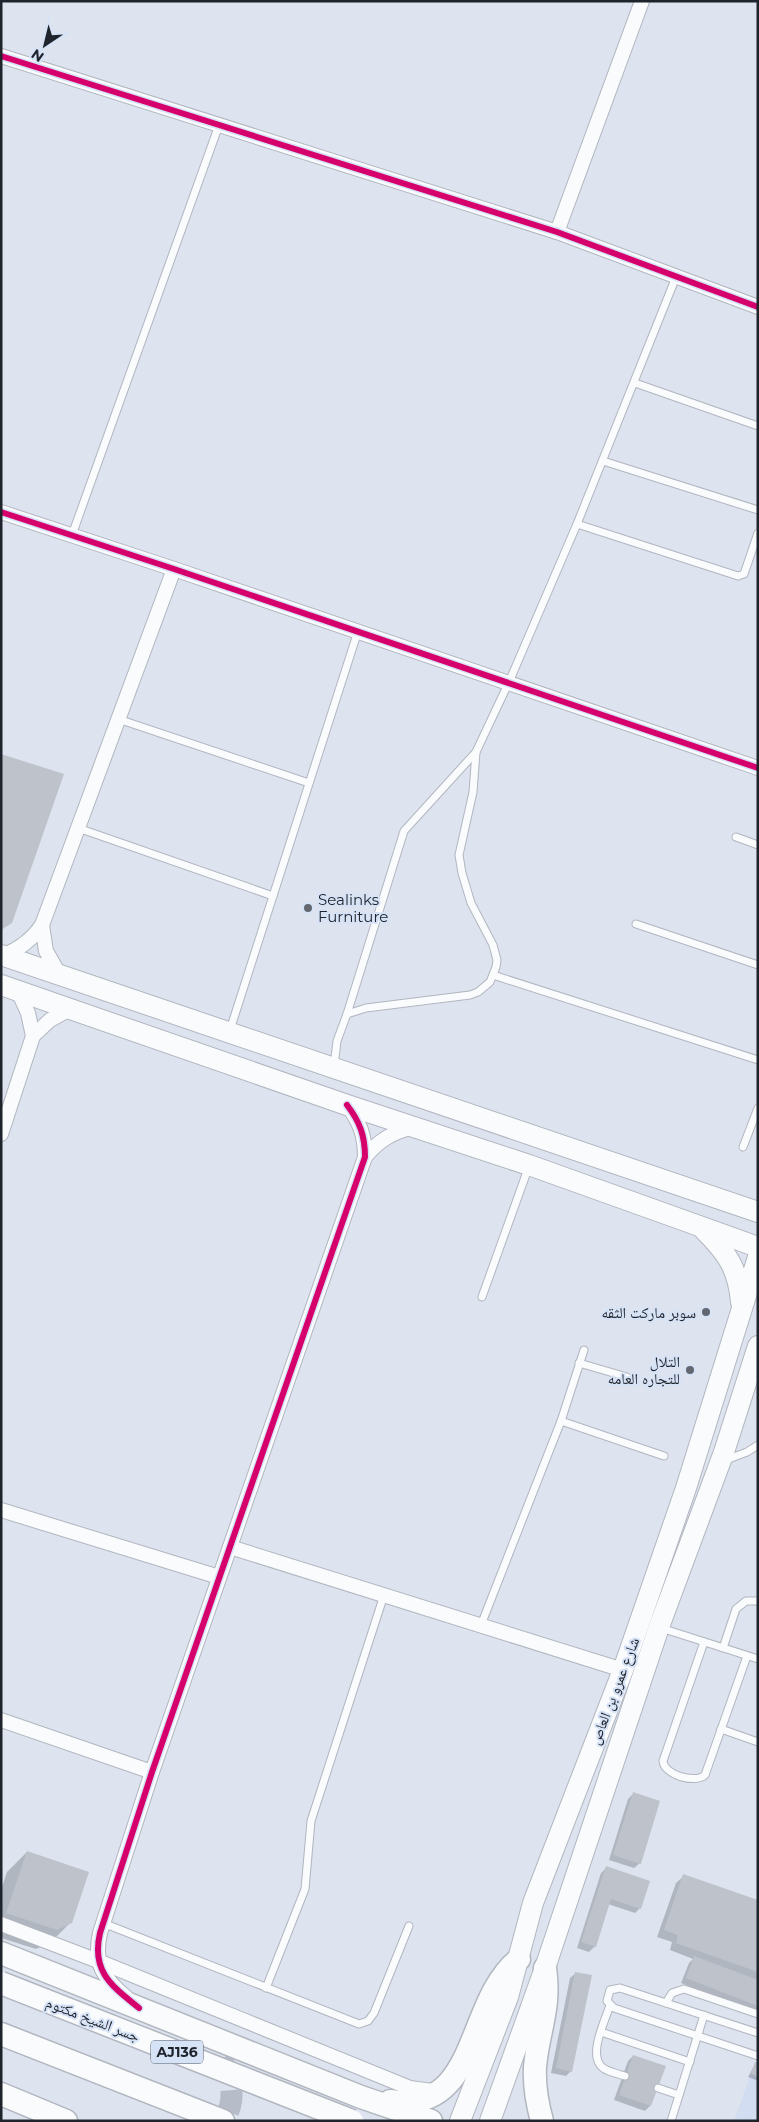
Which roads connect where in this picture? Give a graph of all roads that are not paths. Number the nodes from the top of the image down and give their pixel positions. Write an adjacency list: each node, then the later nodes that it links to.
1 (642, 1): 4 (street)
2 (1, 56): 3 (street)
3 (219, 125): 4 (street); 14 (lane)
4 (557, 232): 5 (street)
5 (676, 277): 6 (street); 7 (lane)
6 (758, 307)
7 (635, 383): 8 (lane); 9 (lane)
8 (758, 426)
9 (603, 461): 10 (lane); 12 (lane)
10 (758, 510)
11 (1, 512): 14 (street)
12 (577, 524): 13 (lane); 17 (lane)
13 (758, 532)
14 (72, 536): 15 (street)
15 (174, 569): 16 (street); 18 (street)
16 (358, 631): 17 (street); 21 (lane)
17 (509, 682): 19 (lane); 20 (street)
18 (118, 720): 21 (lane); 22 (street)
19 (476, 752): 31 (lane); 34 (lane)
20 (758, 768)
21 (309, 783): 25 (lane)
22 (78, 828): 25 (lane); 27 (street)
23 (736, 837): 24 (lane)
24 (758, 845)
25 (273, 896): 35 (lane)
26 (636, 924): 29 (lane)
27 (42, 925): 28 (street); 30 (street)
28 (2, 956): 30 (main road)
29 (758, 965)
30 (59, 974): 35 (main road)
31 (493, 974): 34 (lane); 37 (lane)
32 (10, 988): 33 (main road); 36 (street)
33 (70, 1009): 36 (street); 39 (main road)
34 (347, 1014): 38 (lane)
35 (230, 1033): 38 (main road)
36 (33, 1036): 42 (street)
37 (758, 1060)
38 (334, 1068): 47 (main road)
39 (348, 1105): 41 (main road); 44 (street)
40 (758, 1108): 43 (lane)
41 (415, 1127): 44 (street); 45 (main road)
42 (1, 1134)
43 (742, 1148)
44 (364, 1157): 65 (street)
45 (529, 1165): 49 (main road); 52 (lane)
46 (758, 1196): 47 (main road)
47 (726, 1201): 48 (main road)
48 (758, 1212)
49 (702, 1228): 50 (main road); 53 (main road)
50 (758, 1247)
51 (758, 1257): 53 (main road, شارع عمرو بن العاص)
52 (482, 1297)
53 (741, 1311): 75 (main road, شارع عمرو بن العاص)
54 (758, 1346): 60 (main road, شارع عمرو بن العاص)
55 (584, 1350): 56 (lane)
56 (579, 1363): 57 (lane); 59 (lane)
57 (627, 1377)
58 (758, 1389): 60 (main road)
59 (561, 1421): 62 (lane); 69 (lane)
60 (727, 1442): 63 (main road, شارع عمرو بن العاص)
61 (758, 1445): 63 (lane)
62 (664, 1456)
63 (721, 1462): 70 (main road, شارع عمرو بن العاص)
64 (1, 1510): 66 (street)
65 (230, 1547): 66 (street); 67 (street)
66 (219, 1577): 79 (street)
67 (384, 1595): 69 (street); 89 (lane)
68 (758, 1601): 72 (lane)
69 (481, 1625): 75 (street)
70 (659, 1628): 71 (lane); 87 (main road, شارع عمرو بن العاص)
71 (704, 1642): 72 (lane); 77 (lane)
72 (723, 1648): 73 (lane)
73 (747, 1656): 74 (lane); 77 (lane)
74 (758, 1659)
75 (623, 1670): 85 (main road, شارع عمرو بن العاص)
76 (1, 1720): 79 (street)
77 (721, 1730): 78 (lane)
78 (758, 1742)
79 (152, 1772): 82 (street)
80 (1, 1924): 83 (street)
81 (408, 1926): 89 (lane)
82 (101, 1928): 83 (street); 86 (street); 89 (lane)
83 (70, 1950): 86 (street)
84 (1, 1953): 92 (main road)
85 (519, 1959): 105 (main road); 114 (main road, شارع عمرو بن العاص)
86 (98, 1961): 92 (street); 105 (street)
87 (545, 1968): 115 (main road, شارع عمرو بن العاص); 116 (main road)
88 (1, 1983): 111 (main road, جسر الشيخ مكتوم / AJ136, bridge)
89 (266, 1988)
90 (666, 2003): 91 (lane); 93 (lane); 94 (lane)
91 (610, 2005): 96 (lane); 99 (lane)
92 (139, 2008): 95 (main road)
93 (758, 2014)
94 (704, 2015): 97 (lane); 99 (lane)
95 (193, 2030): 101 (main road); 108 (main road)
96 (601, 2032): 102 (lane); 103 (lane)
97 (758, 2033)
98 (1, 2034): 110 (main road)
99 (698, 2036): 100 (lane); 102 (lane)
100 (758, 2056)
101 (221, 2059)
102 (690, 2062): 107 (lane)
103 (625, 2076)
104 (658, 2088): 107 (lane)
105 (441, 2090): 108 (main road)
106 (1, 2094): 109 (main road)
107 (679, 2095): 117 (lane)
108 (361, 2097): 112 (main road); 113 (main road)
109 (66, 2121)
110 (223, 2121)
111 (352, 2121)
112 (399, 2121)
113 (431, 2121)
114 (460, 2121)
115 (490, 2121)
116 (542, 2121)
117 (671, 2121)

